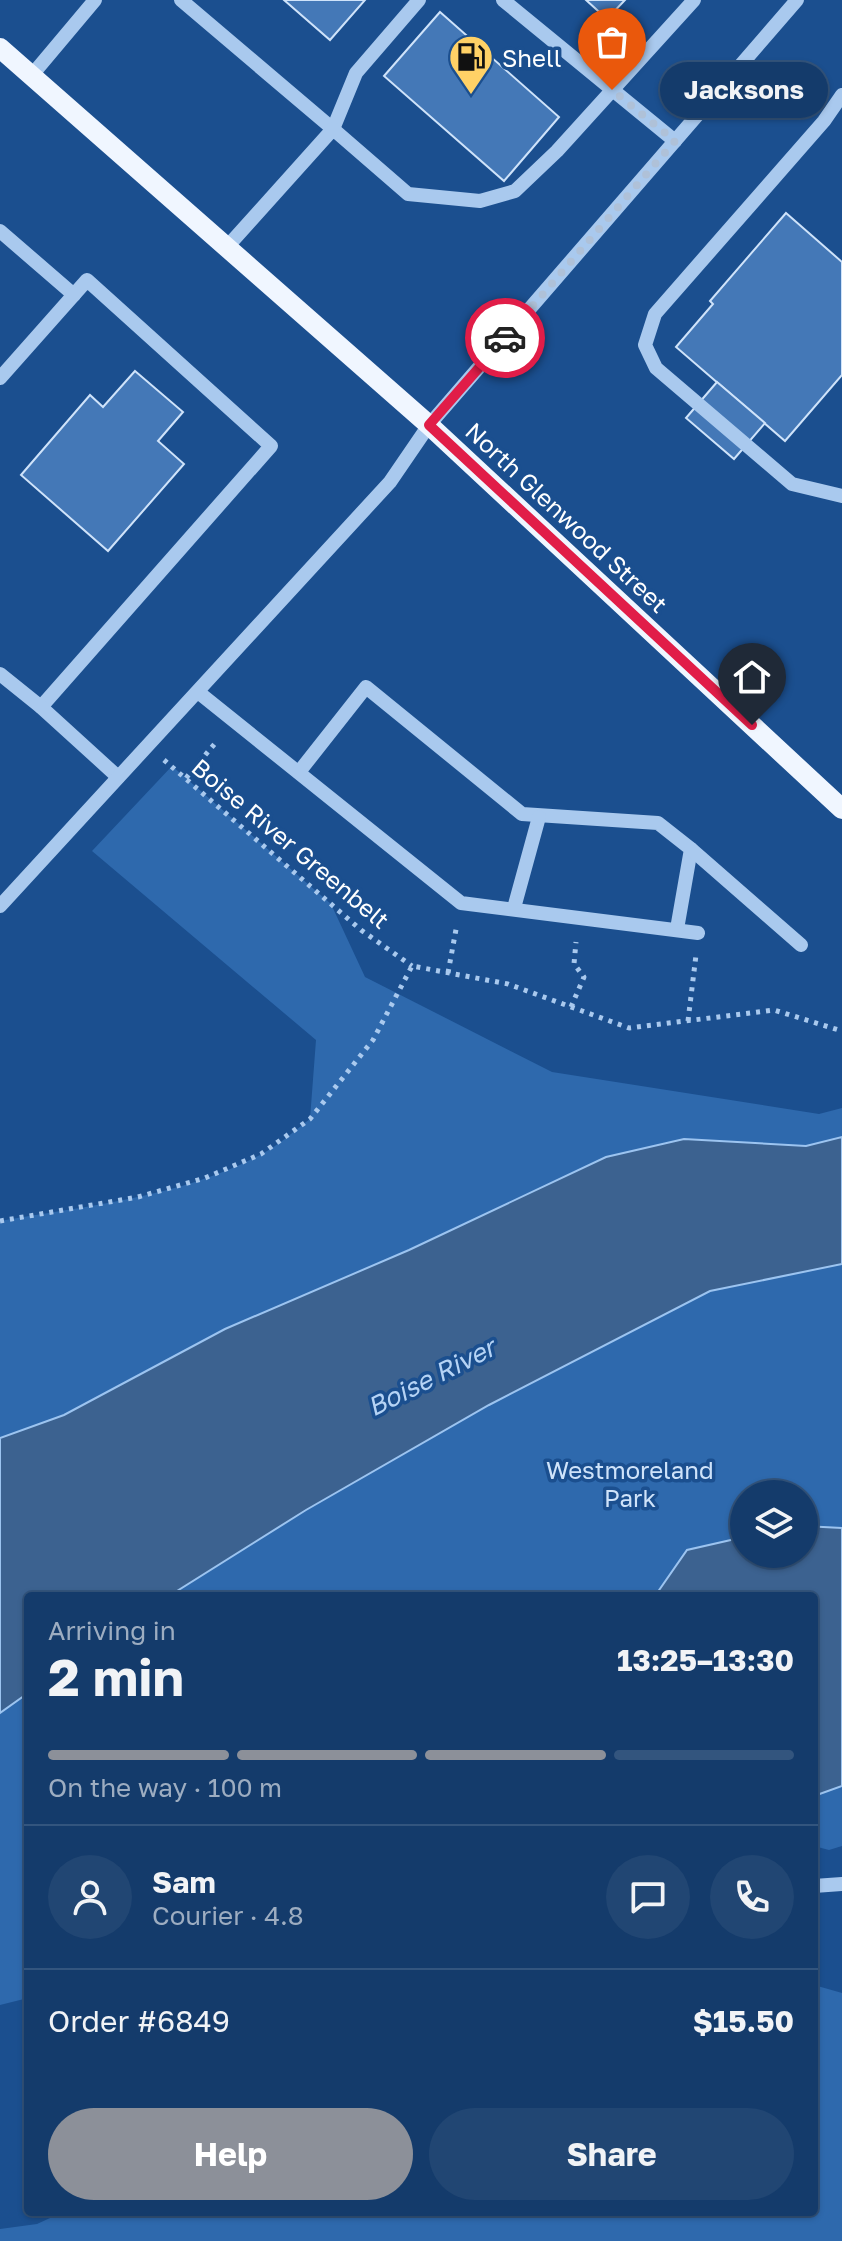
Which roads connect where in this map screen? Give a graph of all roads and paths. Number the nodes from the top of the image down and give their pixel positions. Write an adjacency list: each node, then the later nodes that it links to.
1 (95, 0): 8 (street)
2 (181, 0): 11 (street)
3 (419, 0): 11 (street)
4 (503, 0): 9 (street)
5 (694, 0): 9 (street)
6 (797, 0): 12 (street)
7 (0, 48): 8 (main road, North Glenwood Street)
8 (32, 75): 14 (main road, North Glenwood Street)
9 (612, 90): 11 (street); 12 (street)
10 (842, 95): 18 (street)
11 (333, 129): 14 (street)
12 (675, 141): 17 (street)
13 (0, 231): 15 (street)
14 (227, 247): 17 (main road, North Glenwood Street)
15 (74, 295): 16 (street); 21 (street)
16 (0, 378)
17 (429, 425): 20 (street); 27 (main road, North Glenwood Street)
18 (842, 496)
19 (0, 674): 21 (street)
20 (198, 692): 23 (street); 24 (street)
21 (41, 707): 25 (street)
22 (217, 741): 26 (path)
23 (147, 745): 25 (street); 26 (path, Boise River Greenbelt)
24 (299, 772): 28 (street); 31 (street)
25 (118, 777): 30 (street)
26 (186, 778): 37 (path, Boise River Greenbelt)
27 (842, 809)
28 (539, 817): 29 (street); 31 (street)
29 (691, 849): 32 (street); 34 (street)
30 (0, 906)
31 (514, 908): 32 (street)
32 (677, 929): 33 (street)
33 (698, 933)
34 (801, 945)
35 (451, 953): 38 (path)
36 (574, 964): 40 (path)
37 (412, 966): 38 (path, Boise River Greenbelt); 43 (path)
38 (448, 973): 40 (path, Boise River Greenbelt)
39 (693, 976): 41 (path)
40 (571, 1007): 41 (path, Boise River Greenbelt)
41 (688, 1021): 42 (path, Boise River Greenbelt)
42 (842, 1031)
43 (0, 1221)
44 (842, 1884): 45 (street)
45 (818, 1886)

